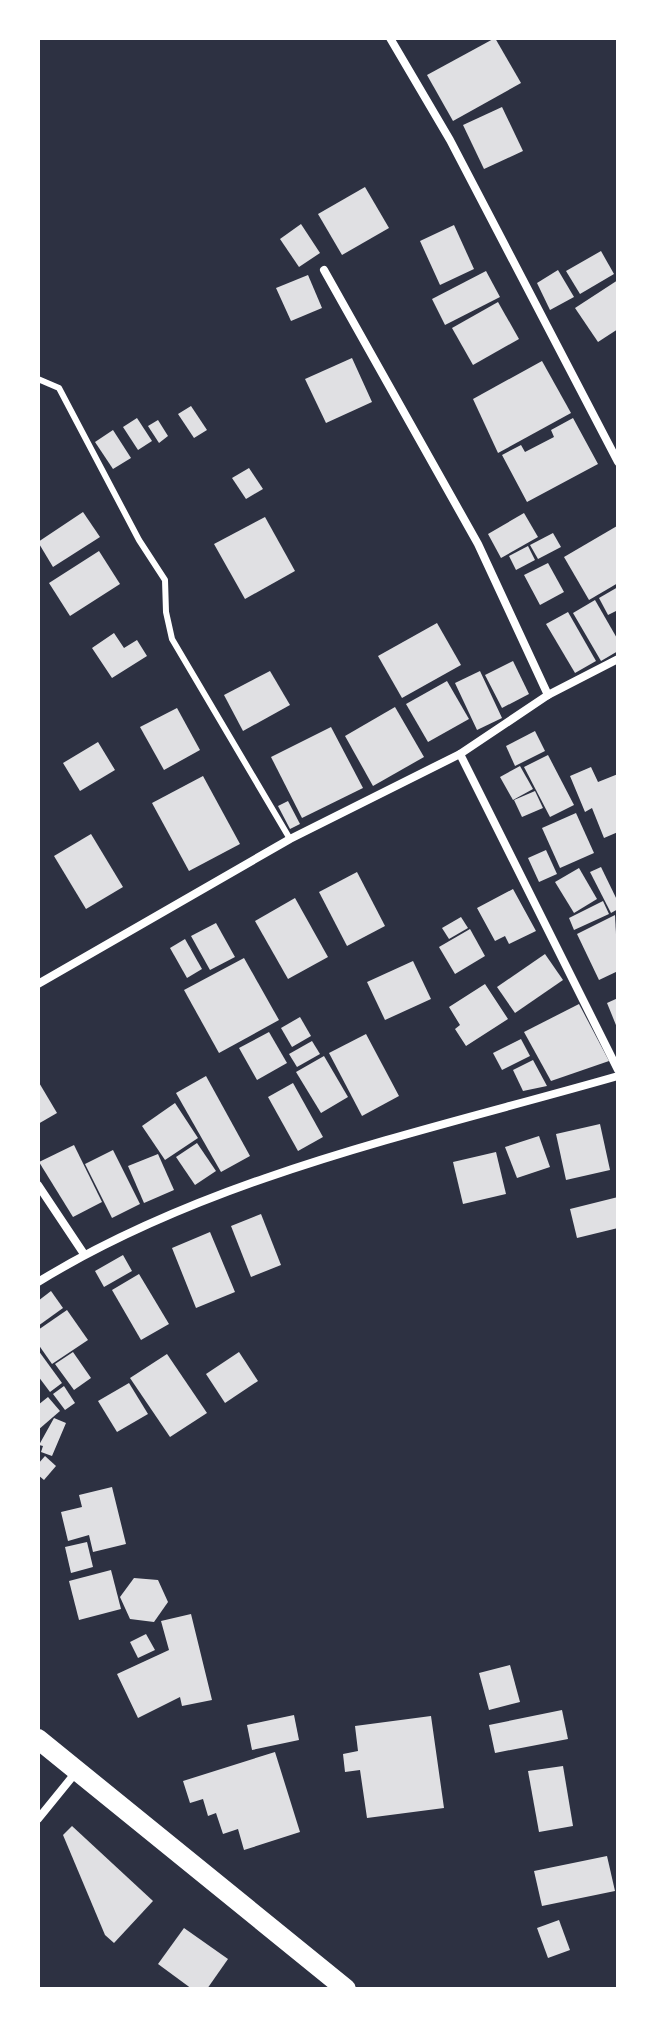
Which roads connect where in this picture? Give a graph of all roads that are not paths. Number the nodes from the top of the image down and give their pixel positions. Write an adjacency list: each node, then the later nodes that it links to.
1 (390, 38): 4 (street)
2 (324, 270): 6 (street)
3 (38, 379): 8 (lane)
4 (618, 462)
5 (618, 659): 6 (street)
6 (548, 695): 7 (street)
7 (460, 754): 8 (street); 10 (street)
8 (290, 839): 9 (street)
9 (38, 984)
10 (618, 1070)
11 (618, 1076): 13 (street)
12 (38, 1185): 13 (street)
13 (84, 1254): 14 (street)
14 (38, 1282)
15 (38, 1739): 16 (main road)
16 (77, 1770): 17 (street); 18 (main road)
17 (38, 1819)
18 (346, 1989)

